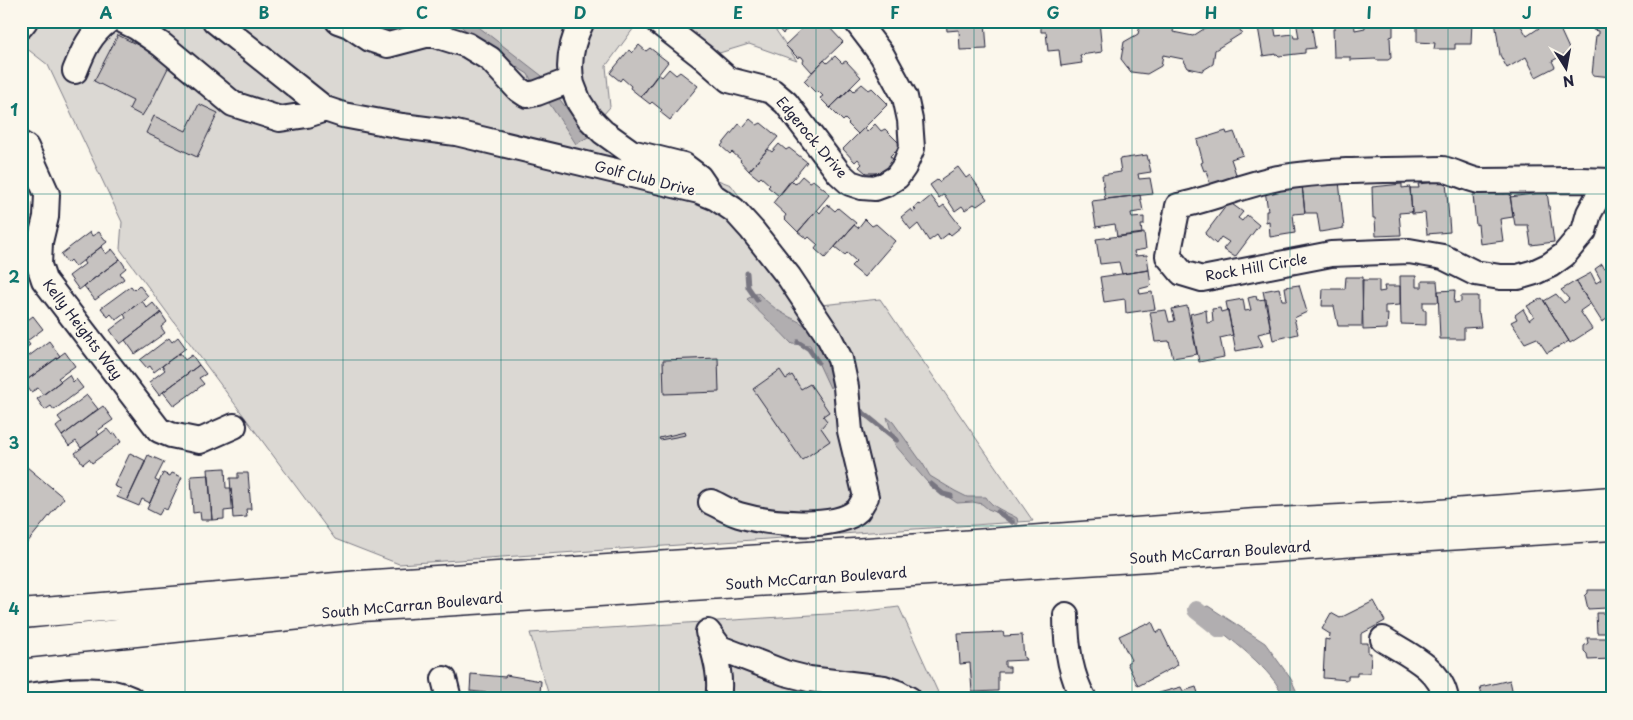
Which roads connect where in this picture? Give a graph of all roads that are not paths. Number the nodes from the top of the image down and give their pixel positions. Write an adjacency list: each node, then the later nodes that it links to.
1 (25, 21): 9 (street)
2 (108, 21): 10 (street)
3 (124, 21): 12 (street)
4 (215, 21): 12 (street, Golf Club Drive)
5 (338, 21): 11 (street)
6 (582, 21): 11 (street)
7 (657, 21): 8 (street, Edgerock Drive)
8 (856, 21)
9 (21, 26)
10 (75, 71)
11 (556, 88): 15 (street)
12 (325, 109): 15 (street, Golf Club Drive)
13 (21, 144): 16 (street, Kelly Heights Way)
14 (1612, 181): 14 (street, Rock Hill Circle)
15 (712, 197): 18 (street, Golf Club Drive)
16 (234, 426)
17 (1612, 501): 20 (main road, South McCarran Boulevard)
18 (711, 502)
19 (1612, 526): 23 (main road, South McCarran Boulevard)
20 (21, 614)
21 (1066, 615): 29 (street)
22 (1383, 639): 30 (street)
23 (21, 644)
24 (67, 696): 25 (street); 26 (street)
25 (21, 697)
26 (131, 699)
27 (718, 699): 28 (street)
28 (909, 699)
29 (1084, 699)
30 (1446, 699)

